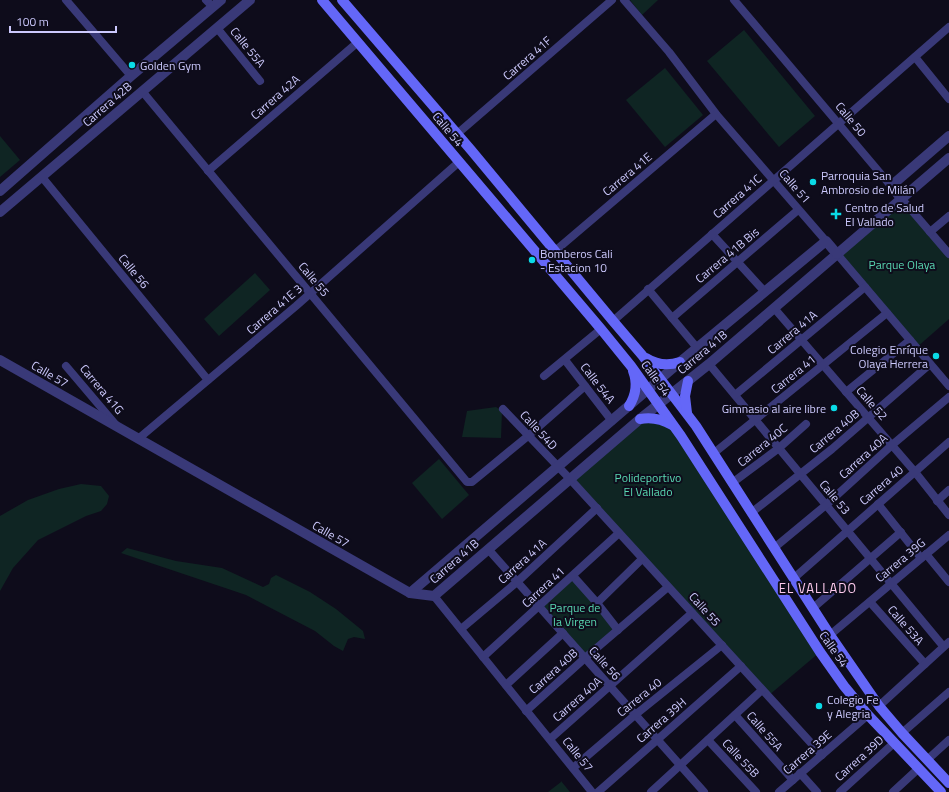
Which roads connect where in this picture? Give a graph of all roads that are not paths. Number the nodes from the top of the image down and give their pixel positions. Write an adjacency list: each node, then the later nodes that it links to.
1 (66, 0): 14 (street)
2 (221, 0): 9 (street, Carrera 42B)
3 (250, 0): 11 (street, Carrera 42B)
4 (322, 0): 12 (main road, Calle 54)
5 (342, 0): 20 (main road, Calle 54)
6 (612, 0): 20 (street, Carrera 41F)
7 (624, 0): 18 (street, Calle 51)
8 (734, 0): 19 (street, Calle 50)
9 (210, 4): 14 (street, Carrera 42B)
10 (949, 27): 13 (street, Carrera 41C)
11 (217, 28): 15 (street, Calle 55A); 16 (street, Carrera 42B)
12 (358, 42): 23 (main road, Calle 54); 24 (street, Carrera 42A)
13 (914, 57): 17 (street); 19 (street, Carrera 41C)
14 (131, 76): 28 (street, Carrera 42B)
15 (260, 81)
16 (142, 91): 24 (street, Calle 55); 25 (street, Carrera 42B)
17 (949, 99)
18 (716, 114): 26 (street, Calle 51); 36 (street, Carrera 41E)
19 (838, 123): 26 (street, Carrera 41C); 27 (street, Calle 50)
20 (457, 134): 36 (main road, Calle 54)
21 (949, 136): 27 (street)
22 (949, 158): 29 (street, Carrera 41B)
23 (459, 162): 43 (street, Carrera 41E 3); 48 (main road, Calle 54)
24 (208, 171): 43 (street, Calle 55)
25 (42, 177): 31 (street, Carrera 42B); 64 (street, Calle 56)
26 (773, 180): 30 (street, Calle 51); 34 (street, Carrera 41C)
27 (891, 186): 29 (street, Calle 50)
28 (0, 190)
29 (901, 198): 33 (street, Calle 50); 37 (street, Carrera 41B)
30 (798, 210): 35 (street, Calle 51); 39 (street, Carrera 41B Bis)
31 (0, 212)
32 (949, 216): 33 (street)
33 (930, 232): 38 (street, Calle 50)
34 (712, 234): 39 (street); 41 (street, Carrera 41C)
35 (826, 241): 37 (street, Calle 51); 42 (street, Carrera 41B)
36 (555, 252): 47 (main road, Calle 54)
37 (836, 254): 40 (street, Calle 51); 44 (street, Carrera 41B)
38 (949, 254)
39 (738, 262): 42 (street); 46 (street, Carrera 41B Bis)
40 (865, 287): 45 (street, Calle 51); 49 (street, Carrera 41A)
41 (648, 289): 46 (street); 47 (street, Carrera 41C)
42 (765, 292): 51 (street, Carrera 41B)
43 (310, 293): 64 (street, Carrera 41E 3); 86 (street, Calle 55)
44 (774, 308): 49 (street, Calle 52); 57 (street, Carrera 41B)
45 (887, 313): 50 (street, Calle 51); 59 (street, Carrera 41)
46 (672, 318): 51 (street)
47 (613, 321): 53 (main road, Calle 54)
48 (601, 329): 55 (street); 61 (main road, Calle 54)
49 (801, 340): 59 (street, Calle 52); 72 (street, Carrera 41A)
50 (910, 340): 58 (street, Calle 51); 70 (street)
51 (698, 349): 56 (street, Carrera 41B)
52 (0, 353): 62 (street)
53 (642, 355): 56 (main road); 65 (main road, Calle 54)
54 (0, 360): 62 (street, Calle 57)
55 (565, 360): 63 (street); 67 (street, Calle 54A)
56 (680, 362): 65 (street, Carrera 41B)
57 (709, 364): 66 (street, Carrera 41B); 72 (street, Calle 53)
58 (930, 364): 68 (street, Calle 51); 78 (street, Carrera 40B)
59 (823, 365): 70 (street, Calle 52); 81 (street, Carrera 41)
60 (66, 366): 84 (street, Carrera 41G)
61 (631, 366): 69 (main road, Calle 54); 75 (main road)
62 (12, 367): 84 (street, Calle 57)
63 (544, 376)
64 (208, 380): 87 (street, Carrera 41E 3)
65 (661, 380): 69 (street, Carrera 41B); 71 (main road, Calle 54)
66 (688, 381): 71 (street, Carrera 41B); 77 (main road)
67 (585, 386): 80 (street, Calle 54A); 86 (street)
68 (949, 386)
69 (648, 390): 74 (main road, Calle 54); 75 (street, Carrera 41B)
70 (846, 392): 78 (street, Calle 52)
71 (671, 394): 74 (street, Carrera 41B); 77 (main road, Calle 54)
72 (735, 395): 81 (street, Calle 53)
73 (949, 397): 89 (street, Carrera 40A)
74 (659, 404): 79 (street, Carrera 41B); 85 (main road, Calle 54)
75 (629, 406): 80 (street, Carrera 41B)
76 (503, 409): 86 (street, Calle 54D)
77 (687, 414): 83 (main road, Calle 54)
78 (869, 418): 89 (street, Calle 52); 94 (street, Carrera 40B)
79 (640, 419): 85 (main road); 95 (street, Carrera 41B)
80 (612, 420): 92 (street, Carrera 41B)
81 (755, 420): 90 (street, Calle 53); 91 (street, Carrera 41)
82 (806, 424): 90 (street, Carrera 40C)
83 (696, 426): 85 (main road); 91 (main road, Calle 54)
84 (119, 428): 87 (street, Calle 57)
85 (678, 432): 144 (main road, Calle 54)
86 (528, 436): 92 (street, Calle 54D)
87 (138, 439): 119 (street, Calle 57)
88 (949, 442): 93 (street, Carrera 40)
89 (892, 445): 93 (street, Calle 52); 100 (street, Carrera 40A)
90 (779, 448): 94 (street, Calle 53); 96 (street, Carrera 40C)
91 (714, 453): 96 (main road, Calle 54)
92 (557, 468): 95 (street, Calle 54D); 119 (street, Carrera 41B)
93 (915, 472): 98 (street, Calle 52); 99 (street, Carrera 40)
94 (801, 474): 100 (street, Calle 53); 102 (street, Carrera 40B)
95 (570, 479): 101 (street, Calle 55); 109 (street, Carrera 41B)
96 (732, 483): 102 (main road, Calle 54)
97 (949, 490): 98 (street)
98 (937, 501): 103 (street, Calle 52)
99 (878, 504): 104 (street, Carrera 40); 105 (street)
100 (826, 505): 104 (street, Calle 53); 108 (street, Carrera 40A)
101 (597, 508): 106 (street, Calle 55); 115 (street, Carrera 41A)
102 (752, 513): 108 (main road, Calle 54)
103 (949, 515)
104 (848, 531): 111 (street, Calle 53); 114 (street, Carrera 40)
105 (901, 532): 110 (street); 111 (street)
106 (619, 533): 112 (street, Calle 55); 113 (street, Carrera 41)
107 (949, 535): 110 (street, Carrera 39G)
108 (774, 548): 114 (main road, Calle 54)
109 (488, 549): 115 (street, Calle 56); 120 (street, Carrera 41B)
110 (924, 556): 116 (street); 117 (street, Carrera 39G)
111 (870, 558): 117 (street, Calle 53); 124 (street)
112 (642, 559): 118 (street, Calle 55); 122 (street)
113 (573, 576): 122 (street); 123 (street, Carrera 41)
114 (794, 578): 124 (main road, Calle 54)
115 (517, 582): 123 (street, Calle 56); 126 (street, Carrera 41A)
116 (949, 582)
117 (891, 583): 121 (street, Carrera 39G); 130 (street, Calle 53)
118 (668, 587): 125 (street, Calle 55); 127 (street, Carrera 40B)
119 (410, 593): 120 (street, Calle 57)
120 (434, 596): 126 (street, Calle 57)
121 (870, 602): 129 (street, Carrera 39G); 134 (street, Calle 53A)
122 (597, 603): 127 (street)
123 (539, 607): 128 (street, Calle 56); 132 (street, Carrera 41)
124 (813, 608): 129 (main road, Calle 54)
125 (692, 613): 131 (street, Calle 55); 137 (street, Carrera 40A)
126 (461, 630): 132 (street, Calle 57)
127 (618, 630): 133 (street, Carrera 40B)
128 (563, 633): 133 (street, Calle 56); 136 (street)
129 (830, 635): 140 (main road, Calle 54)
130 (946, 644): 134 (street)
131 (722, 645): 135 (street, Calle 55); 142 (street, Carrera 40)
132 (483, 657): 136 (street, Calle 57)
133 (585, 658): 137 (street, Calle 56); 141 (street, Carrera 40B)
134 (925, 664): 140 (street)
135 (741, 666): 138 (street, Calle 55); 147 (street, Carrera 39H)
136 (506, 685): 141 (street, Calle 57)
137 (610, 687): 142 (street, Calle 56); 146 (street, Carrera 40A)
138 (762, 690): 143 (street); 151 (street, Calle 55)
139 (949, 692): 145 (street)
140 (879, 706): 145 (main road, Calle 54)
141 (526, 711): 146 (street, Calle 57)
142 (635, 715): 147 (street, Calle 56); 154 (street, Carrera 40)
143 (735, 715): 148 (street); 157 (street, Calle 55A)
144 (868, 715): 150 (main road, Calle 54); 151 (street, Carrera 39E)
145 (902, 733): 152 (main road, Calle 54)
146 (550, 739): 154 (street, Calle 57)
147 (657, 740): 153 (street, Calle 56); 160 (street, Carrera 39H)
148 (708, 740): 153 (street); 163 (street, Calle 55B)
149 (949, 740): 152 (street)
150 (894, 743): 155 (main road, Calle 54); 166 (street, Carrera 39D)
151 (822, 755): 156 (street, Carrera 39E)
152 (927, 760): 158 (main road, Calle 54)
153 (681, 766): 161 (street); 162 (street, Calle 56)
154 (573, 768): 159 (street, Calle 57)
155 (919, 768): 167 (street); 168 (main road, Calle 54)
156 (800, 774): 157 (street, Carrera 39E); 165 (street)
157 (792, 780): 164 (street, Carrera 39E)
158 (949, 783)
159 (592, 792)
160 (598, 792)
161 (651, 792)
162 (703, 792)
163 (756, 792)
164 (779, 792)
165 (817, 792)
166 (840, 792)
167 (893, 792)
168 (941, 792)

